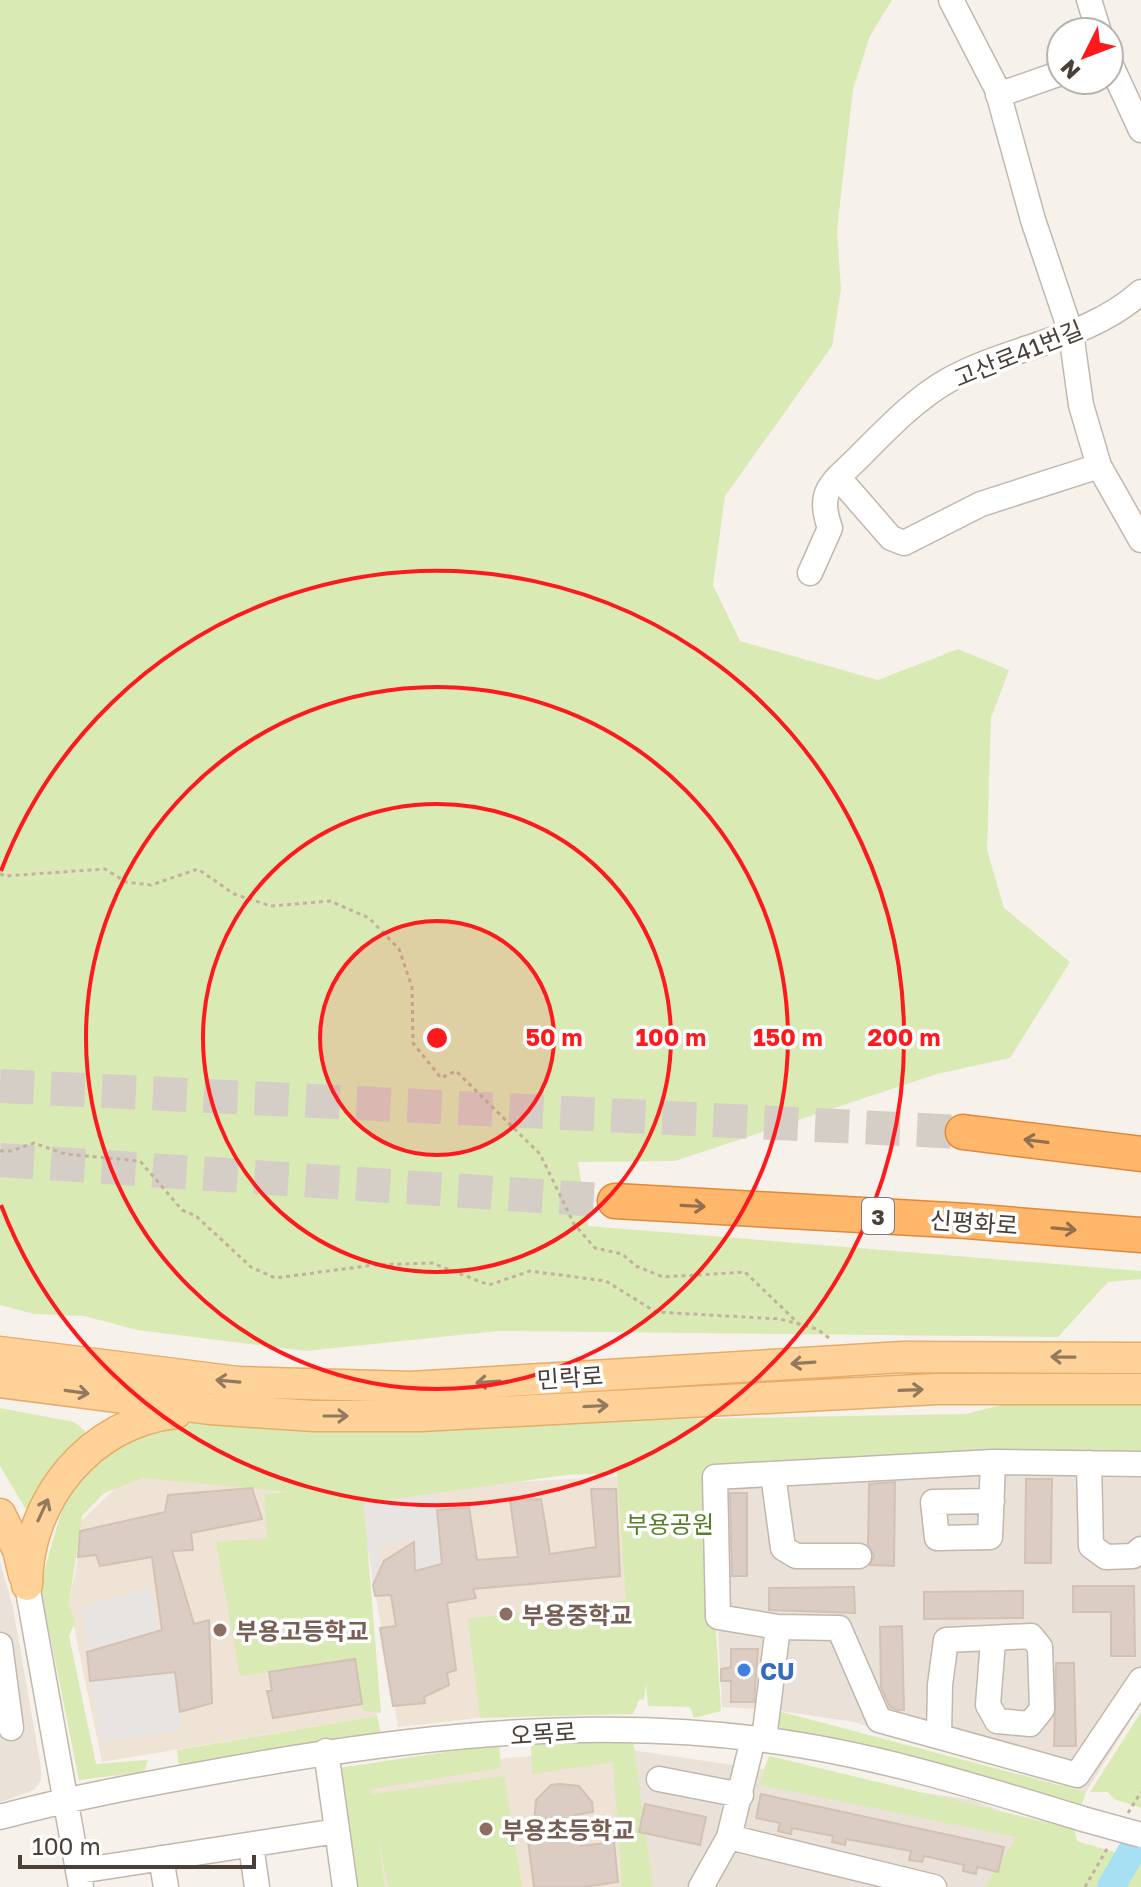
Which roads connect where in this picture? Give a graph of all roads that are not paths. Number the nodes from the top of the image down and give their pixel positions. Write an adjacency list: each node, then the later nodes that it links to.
1 (951, 0): 3 (street)
2 (1045, 79): 3 (street)
3 (998, 95): 7 (street)
4 (1125, 96): 5 (street)
5 (1141, 130)
6 (1141, 292): 7 (street, 고산로41번길)
7 (1071, 333): 8 (street); 9 (street, 고산로41번길)
8 (1099, 466): 9 (street); 10 (street)
9 (838, 477): 11 (street, 고산로41번길)
10 (1141, 540)
11 (810, 573)
12 (963, 1132): 13 (highway, one-way to 12)
13 (1141, 1154)
14 (615, 1201): 15 (highway, 신평화로 / 3, one-way to 15)
15 (1141, 1235)
16 (0, 1352): 17 (main road, 민락로, one-way to 16)
17 (1141, 1358)
18 (0, 1382): 20 (main road, 민락로, one-way to 20)
19 (1141, 1389): 20 (main road, 민락로, one-way to 19)
20 (210, 1409): 29 (main road, one-way to 20)
21 (993, 1462): 22 (street); 24 (street); 25 (street)
22 (1089, 1463): 23 (street); 27 (street)
23 (1141, 1464)
24 (773, 1474): 28 (street); 30 (street)
25 (992, 1501)
26 (0, 1514): 29 (main road)
27 (1141, 1549)
28 (859, 1556)
29 (27, 1585): 40 (street)
30 (778, 1627): 35 (street); 36 (street)
31 (993, 1641): 35 (street)
32 (0, 1645): 34 (street)
33 (1141, 1680): 35 (street)
34 (11, 1728)
35 (939, 1736)
36 (758, 1739): 37 (street, 오목로); 39 (street); 43 (street, 오목로, bridge)
37 (326, 1751): 40 (street, 오목로); 42 (street)
38 (659, 1779): 39 (street)
39 (741, 1795): 44 (street)
40 (64, 1799): 41 (street, 오목로); 48 (street)
41 (0, 1817)
42 (337, 1831): 45 (street); 51 (street)
43 (1141, 1835)
44 (729, 1837): 47 (street); 52 (street)
45 (251, 1845): 46 (street); 50 (street)
46 (161, 1858): 48 (street); 49 (street)
47 (853, 1877): 53 (street)
48 (80, 1879)
49 (166, 1887)
50 (257, 1887)
51 (345, 1887)
52 (701, 1887)
53 (934, 1887)

